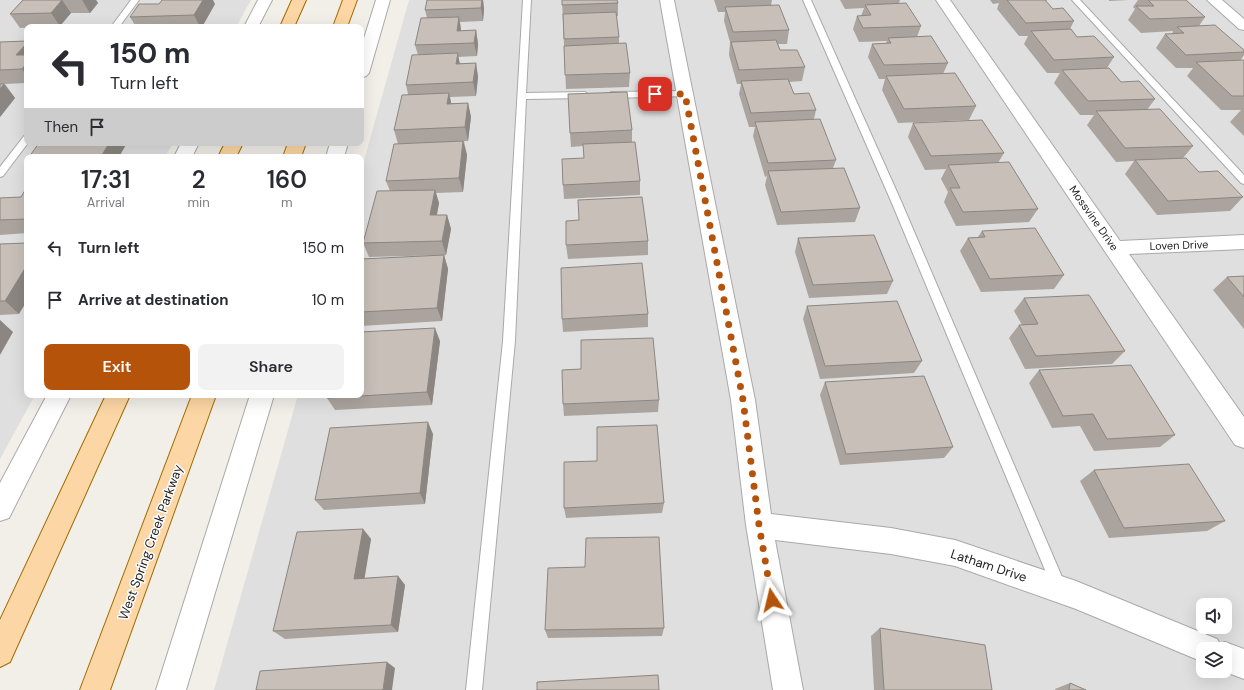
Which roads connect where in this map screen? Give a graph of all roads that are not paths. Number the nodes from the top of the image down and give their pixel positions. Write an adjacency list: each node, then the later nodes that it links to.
1 (135, 0): 12 (lane)
2 (265, 0): 13 (street)
3 (300, 0): 14 (main road)
4 (350, 0): 15 (main road)
5 (383, 0): 17 (street)
6 (527, 0): 19 (lane)
7 (667, 0): 18 (street)
8 (807, 0): 32 (lane)
9 (943, 0): 24 (street, Mossvine Drive)
10 (1076, 0): 22 (lane)
11 (1214, 0): 16 (street)
12 (117, 24)
13 (253, 24)
14 (288, 24)
15 (341, 24)
16 (1244, 26)
17 (364, 63)
18 (685, 94): 19 (lane); 31 (street)
19 (522, 96): 39 (lane)
20 (24, 142): 21 (lane)
21 (0, 174)
22 (1244, 181)
23 (1244, 242): 24 (street, Loven Drive)
24 (1114, 248): 29 (street, Mossvine Drive)
25 (57, 398): 30 (street)
26 (117, 398): 34 (main road)
27 (203, 398): 37 (main road, West Spring Creek Parkway)
28 (261, 398): 38 (street)
29 (1244, 437)
30 (0, 509)
31 (759, 525): 32 (street, Latham Drive); 40 (street)
32 (1061, 589): 33 (street, Latham Drive)
33 (1196, 644)
34 (0, 652)
35 (1232, 659): 36 (street)
36 (1244, 664)
37 (95, 690)
38 (171, 690)
39 (474, 690)
40 (788, 690)

